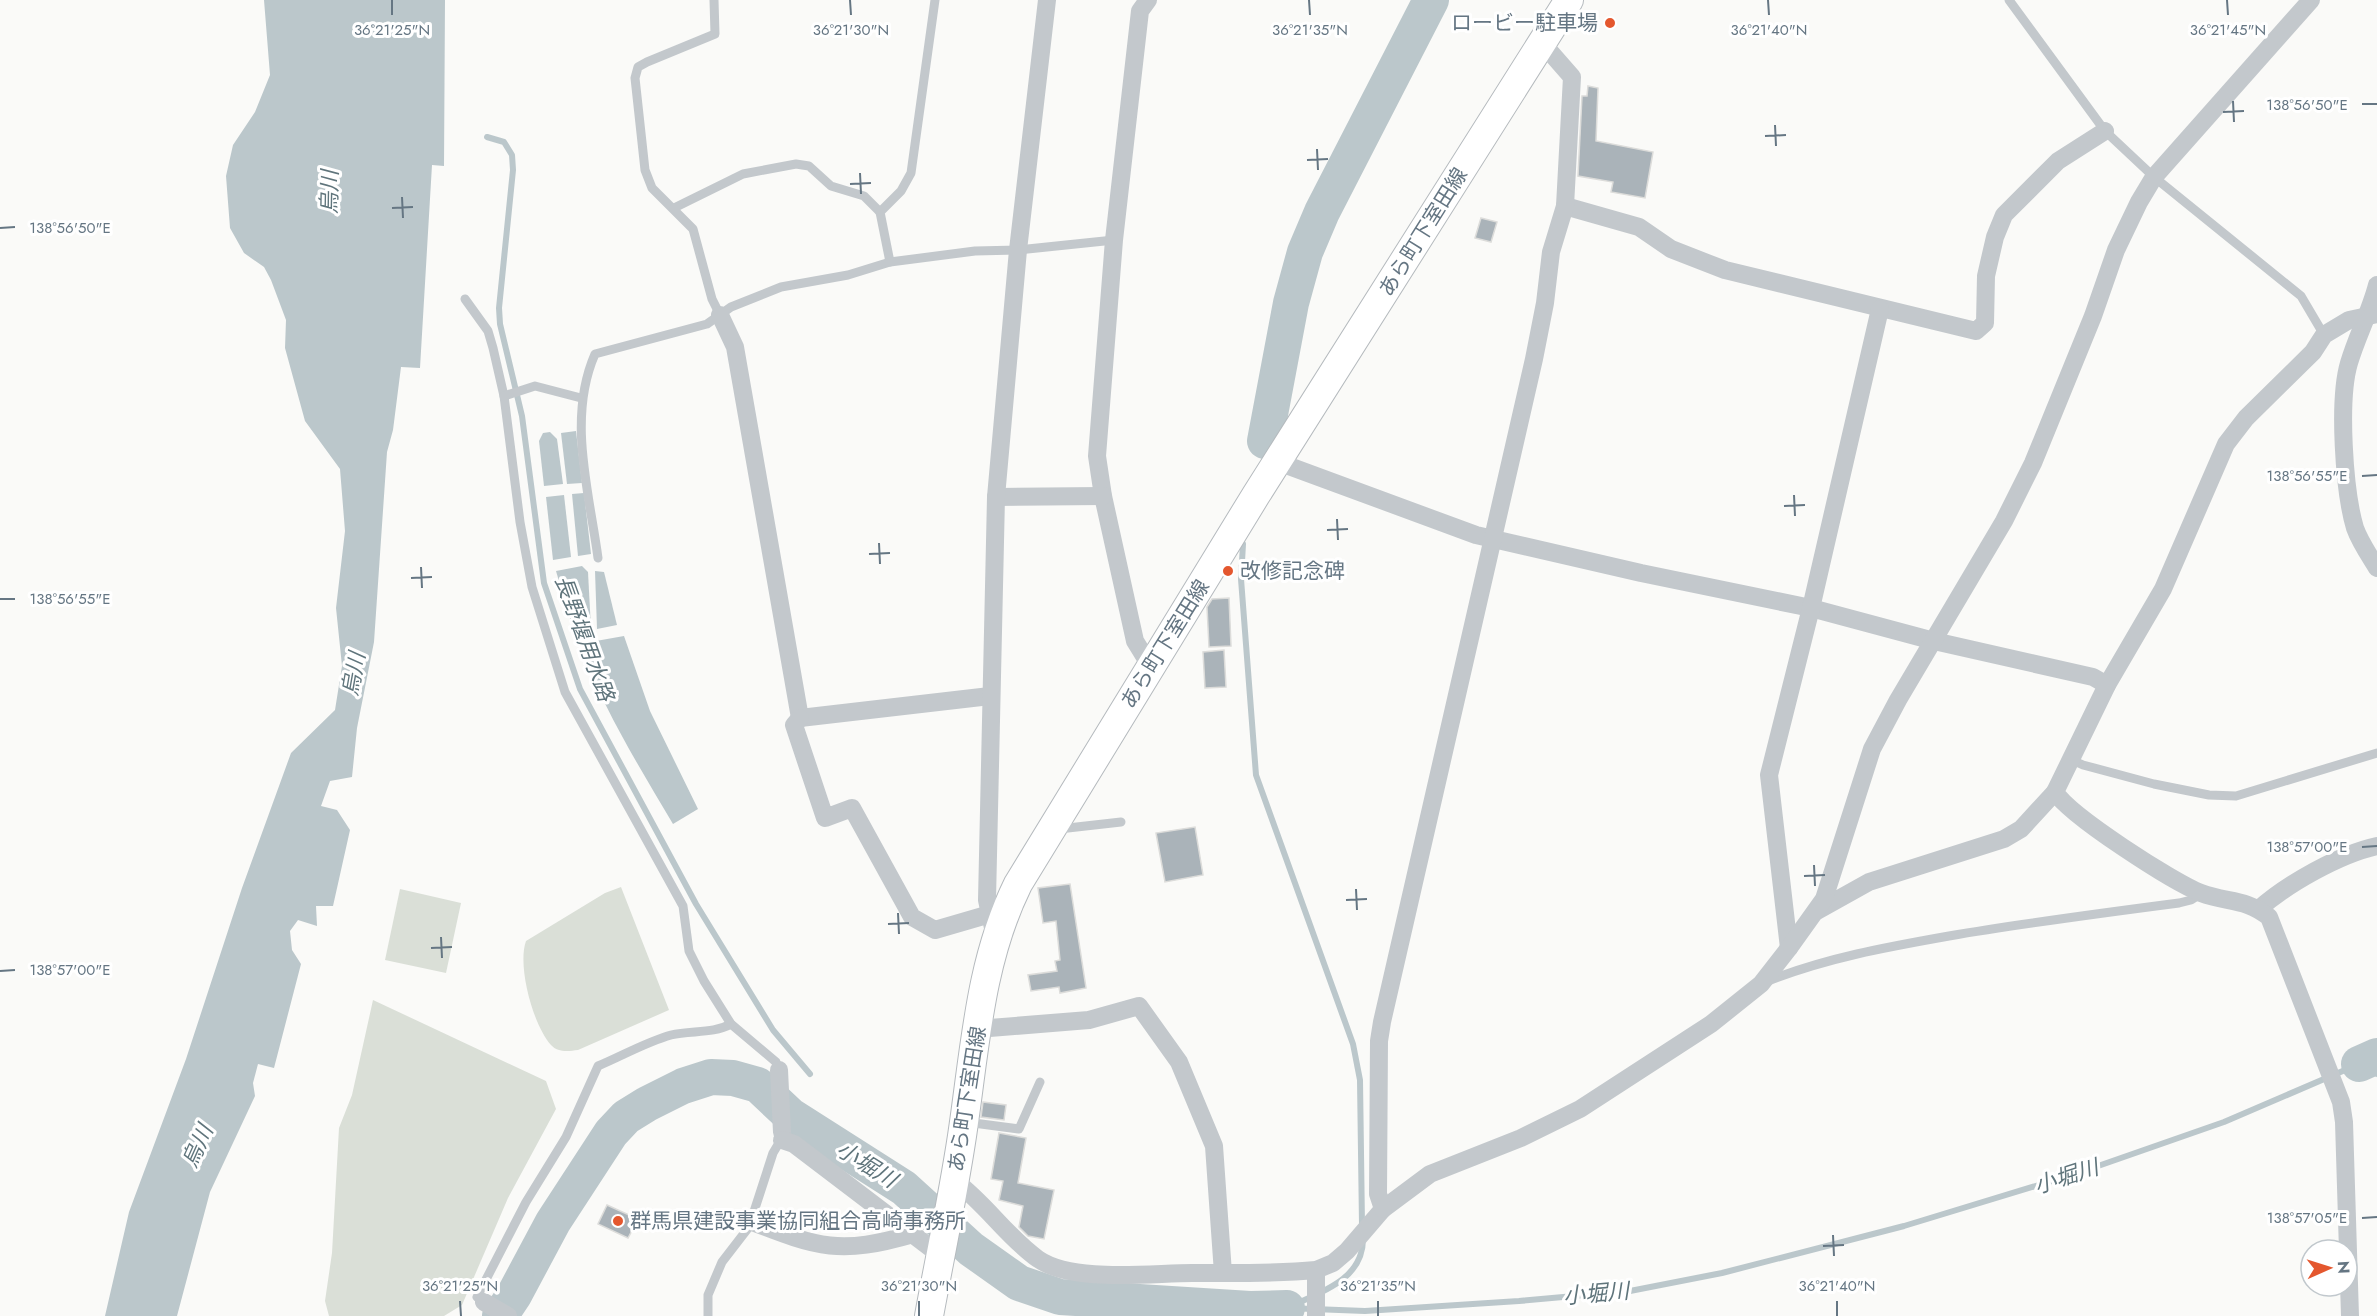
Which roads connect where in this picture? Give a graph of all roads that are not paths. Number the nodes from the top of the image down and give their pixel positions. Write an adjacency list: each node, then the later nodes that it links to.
1 (714, 0): 12 (lane)
2 (935, 0): 13 (lane)
3 (1047, 0): 15 (street)
4 (1148, 0): 14 (street)
5 (1569, 0): 8 (main road, あら町下室田線)
6 (2009, 0): 9 (lane)
7 (2311, 0): 10 (street)
8 (1539, 48): 11 (street); 25 (main road, あら町下室田線)
9 (2105, 131): 10 (lane); 19 (street)
10 (2154, 177): 22 (lane); 32 (street)
11 (1565, 206): 19 (street); 28 (street)
12 (674, 207): 13 (lane); 21 (lane)
13 (880, 212): 16 (lane)
14 (1114, 240): 15 (lane); 26 (street)
15 (1018, 250): 16 (lane); 27 (street)
16 (890, 262): 21 (lane)
17 (2377, 285): 20 (street)
18 (465, 299): 23 (lane)
19 (1880, 309): 31 (street)
20 (2373, 314): 22 (street); 30 (street)
21 (720, 315): 24 (lane); 36 (street)
22 (2324, 335): 34 (street)
23 (507, 395): 24 (lane); 49 (lane)
24 (581, 398): 29 (lane)
25 (1278, 462): 28 (street); 33 (main road, あら町下室田線)
26 (1103, 496): 27 (street); 33 (street)
27 (996, 497): 35 (street)
28 (1494, 538): 31 (street); 56 (street)
29 (598, 558)
30 (2377, 568)
31 (1811, 608): 32 (street); 47 (street)
32 (1934, 641): 34 (street); 45 (street)
33 (1151, 667): 41 (main road, あら町下室田線)
34 (2107, 685): 38 (street)
35 (990, 696): 36 (street); 46 (street)
36 (800, 717): 46 (street)
37 (2377, 753): 38 (lane)
38 (2072, 760): 39 (street)
39 (2055, 792): 43 (street); 45 (street)
40 (1121, 822): 41 (lane)
41 (1051, 830): 46 (main road, あら町下室田線)
42 (2377, 846): 44 (street)
43 (2202, 893): 44 (street); 48 (lane)
44 (2259, 909): 67 (street)
45 (1814, 912): 47 (street)
46 (993, 925): 50 (main road, あら町下室田線)
47 (1789, 948): 48 (street)
48 (1761, 984): 56 (street)
49 (731, 1024): 51 (lane); 62 (lane)
50 (977, 1029): 53 (main road, あら町下室田線); 60 (street)
51 (779, 1070): 54 (street)
52 (1040, 1082): 53 (lane)
53 (964, 1122): 55 (main road, あら町下室田線)
54 (782, 1136): 57 (lane); 58 (street)
55 (953, 1187): 59 (main road, あら町下室田線); 60 (street)
56 (1378, 1216): 61 (street)
57 (750, 1221): 58 (street); 64 (lane)
58 (913, 1234): 59 (street)
59 (941, 1249): 65 (main road, あら町下室田線)
60 (1223, 1273): 61 (street)
61 (1315, 1275): 66 (street)
62 (484, 1302): 63 (street)
63 (508, 1316)
64 (708, 1316)
65 (929, 1316)
66 (1316, 1316)
67 (2350, 1316)

